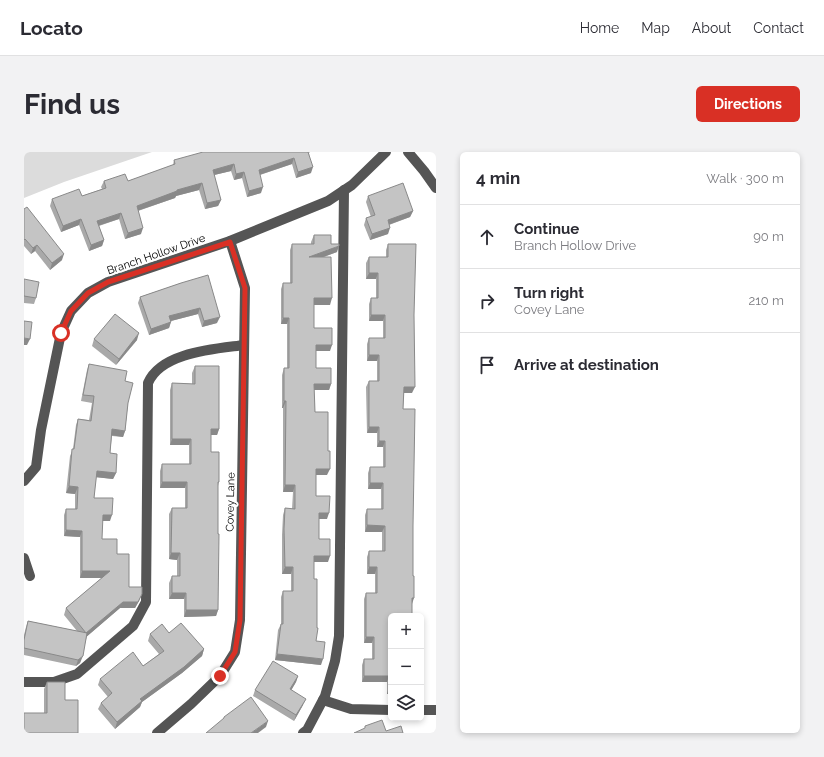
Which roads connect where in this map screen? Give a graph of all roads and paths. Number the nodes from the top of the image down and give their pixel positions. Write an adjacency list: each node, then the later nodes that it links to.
1 (386, 152): 4 (street, Branch Hollow Drive)
2 (408, 152): 3 (street)
3 (436, 188)
4 (344, 190): 5 (street, Branch Hollow Drive); 11 (street)
5 (230, 242): 6 (street, Covey Lane); 7 (street, Branch Hollow Drive)
6 (244, 344): 10 (street); 15 (street, Covey Lane)
7 (24, 481)
8 (24, 558): 9 (street)
9 (30, 576)
10 (24, 682)
11 (323, 700): 12 (street); 16 (street)
12 (388, 710)
13 (424, 710): 14 (street)
14 (436, 710)
15 (158, 733)
16 (304, 733)

